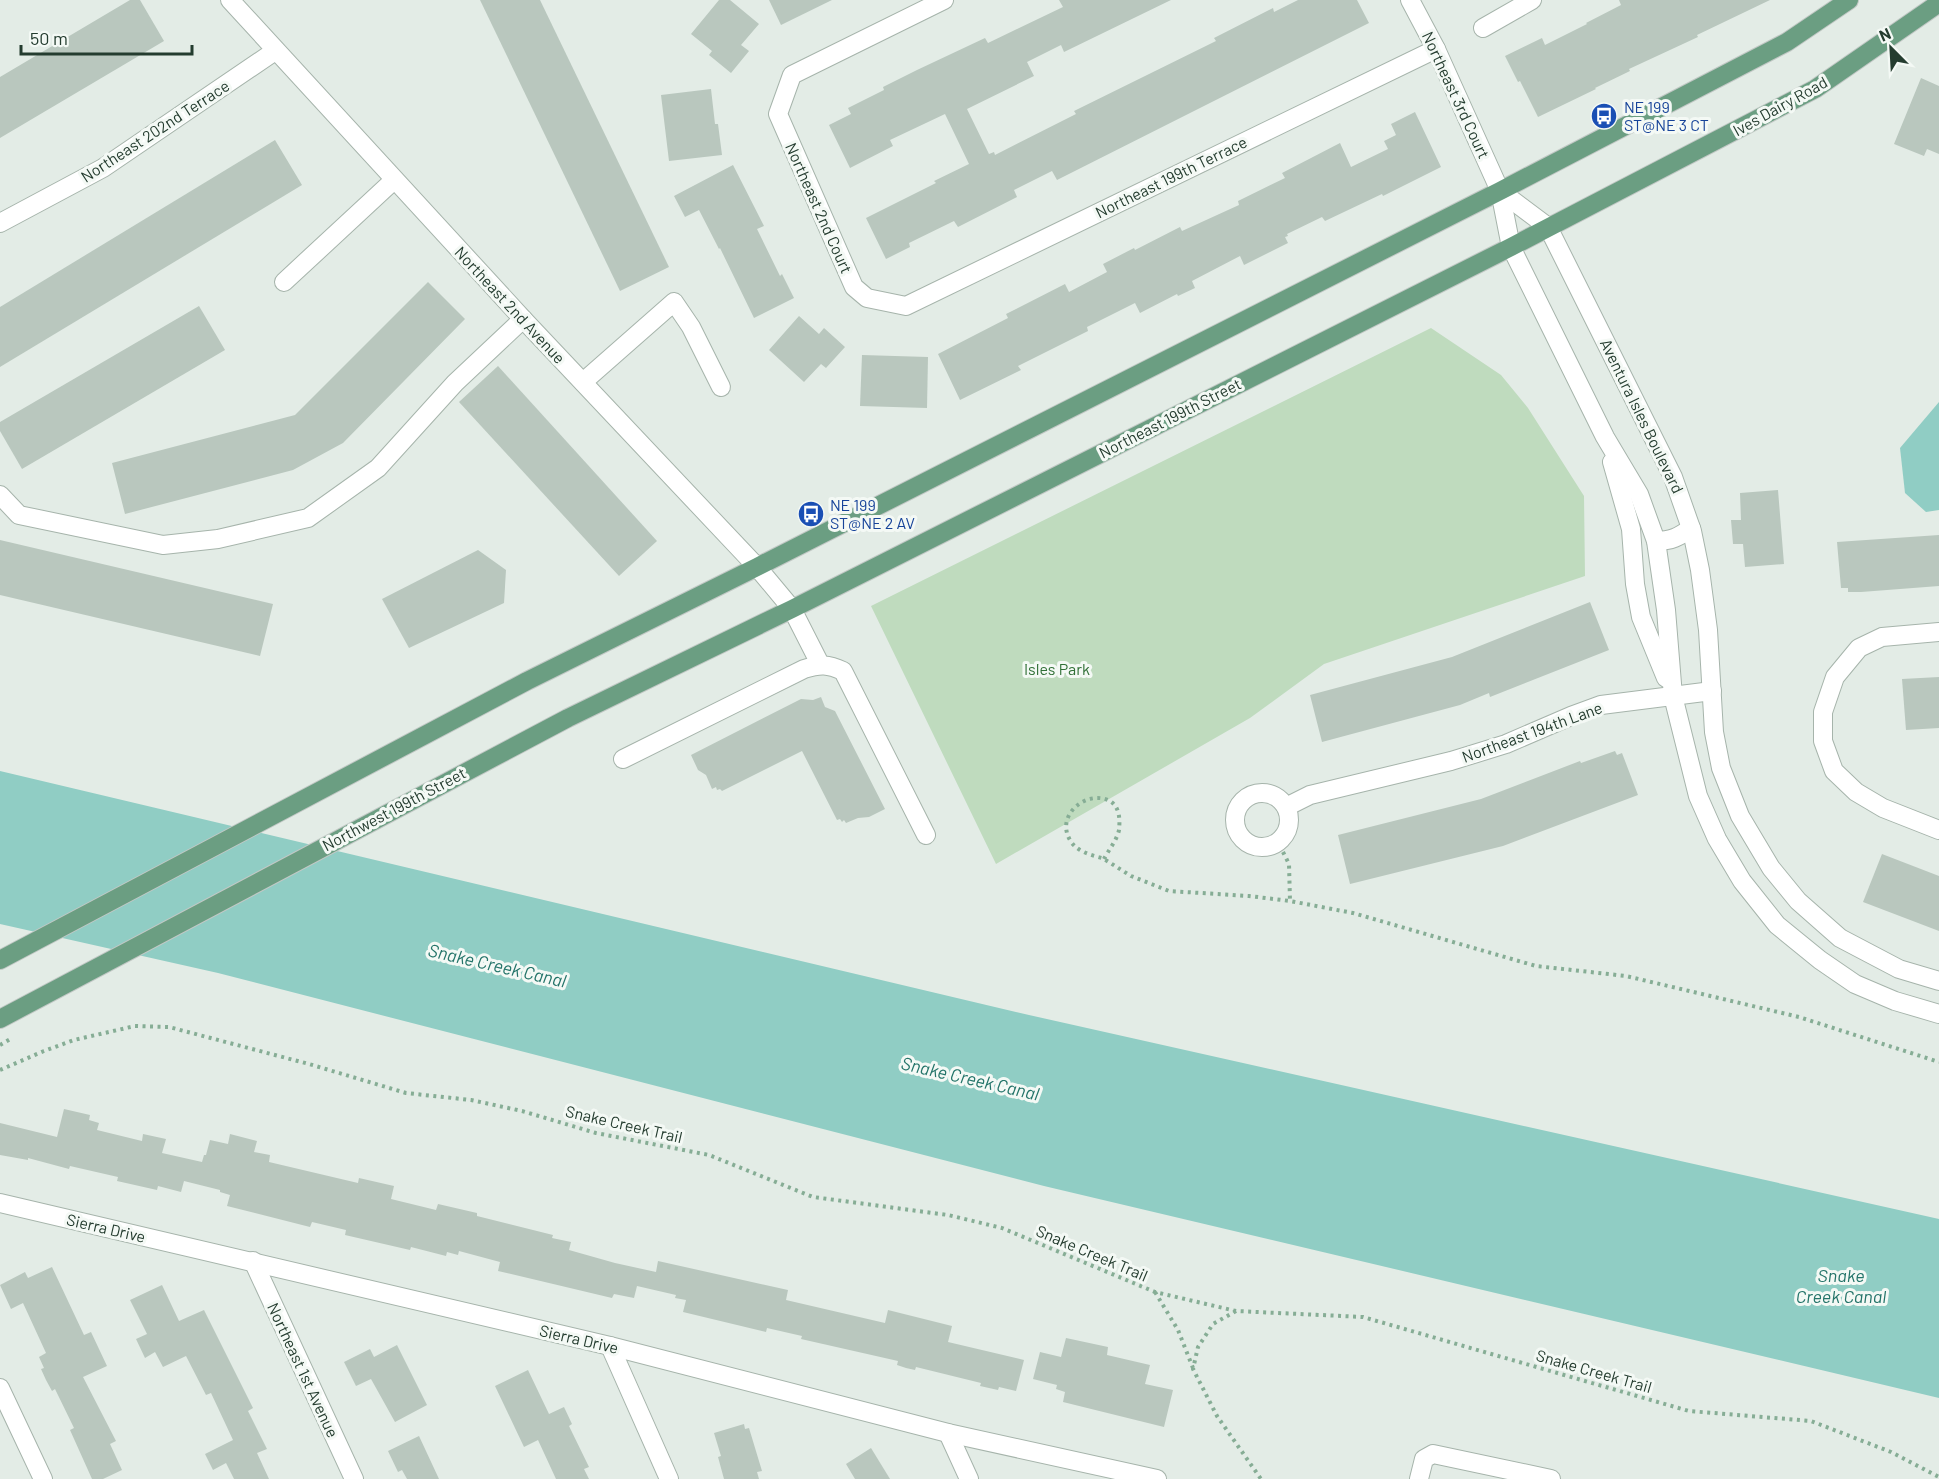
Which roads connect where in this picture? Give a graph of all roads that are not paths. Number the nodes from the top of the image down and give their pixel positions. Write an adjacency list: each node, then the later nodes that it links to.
1 (230, 0): 9 (street, Northeast 2nd Avenue)
2 (944, 0): 16 (street, Northeast 2nd Court)
3 (1410, 0): 8 (street, Northeast 3rd Court)
4 (1532, 0): 7 (street)
5 (1849, 0): 11 (main road)
6 (1939, 3): 13 (main road, Ives Dairy Road)
7 (1483, 28)
8 (1436, 49): 11 (street, Northeast 3rd Court); 16 (street, Northeast 199th Terrace)
9 (275, 51): 10 (street, Northeast 2nd Avenue); 12 (street, Northeast 202nd Terrace)
10 (394, 180): 15 (street); 17 (street, Northeast 2nd Avenue)
11 (1500, 191): 13 (street, Aventura Isles Boulevard); 14 (street); 24 (main road)
12 (0, 223)
13 (1548, 227): 14 (main road, Northeast 199th Street); 22 (street, Aventura Isles Boulevard)
14 (1510, 247): 20 (street); 25 (main road, Northeast 199th Street)
15 (284, 282)
16 (906, 306)
17 (523, 319): 18 (street, Northeast 2nd Avenue); 21 (street)
18 (583, 382): 19 (street); 24 (street, Northeast 2nd Avenue)
19 (721, 387)
20 (1605, 437): 23 (street); 29 (street)
21 (0, 495)
22 (1691, 528): 23 (street); 28 (street, Aventura Isles Boulevard)
23 (1656, 541): 29 (street)
24 (757, 567): 25 (street, Northeast 2nd Avenue); 34 (main road)
25 (792, 609): 27 (street, Northeast 2nd Avenue); 37 (main road, Northwest 199th Street)
26 (1939, 632): 32 (street)
27 (820, 664): 30 (street); 33 (street)
28 (1712, 691): 29 (street, Northeast 194th Lane); 35 (street, Aventura Isles Boulevard)
29 (1673, 696): 31 (street, Northeast 194th Lane); 36 (street)
30 (623, 759)
31 (1286, 807)
32 (1939, 830)
33 (926, 835)
34 (6, 957)
35 (1939, 981)
36 (1939, 1014)
37 (0, 1019)
38 (0, 1203): 39 (street, Sierra Drive)
39 (253, 1262): 40 (street, Sierra Drive); 44 (street, Northeast 1st Avenue)
40 (610, 1346): 42 (street, Sierra Drive); 45 (street)
41 (0, 1388): 43 (street)
42 (948, 1433): 46 (street); 47 (street, Sierra Drive)
43 (43, 1479)
44 (354, 1479)
45 (669, 1479)
46 (969, 1479)
47 (1157, 1479)
48 (1419, 1479): 49 (street)
49 (1551, 1479)

